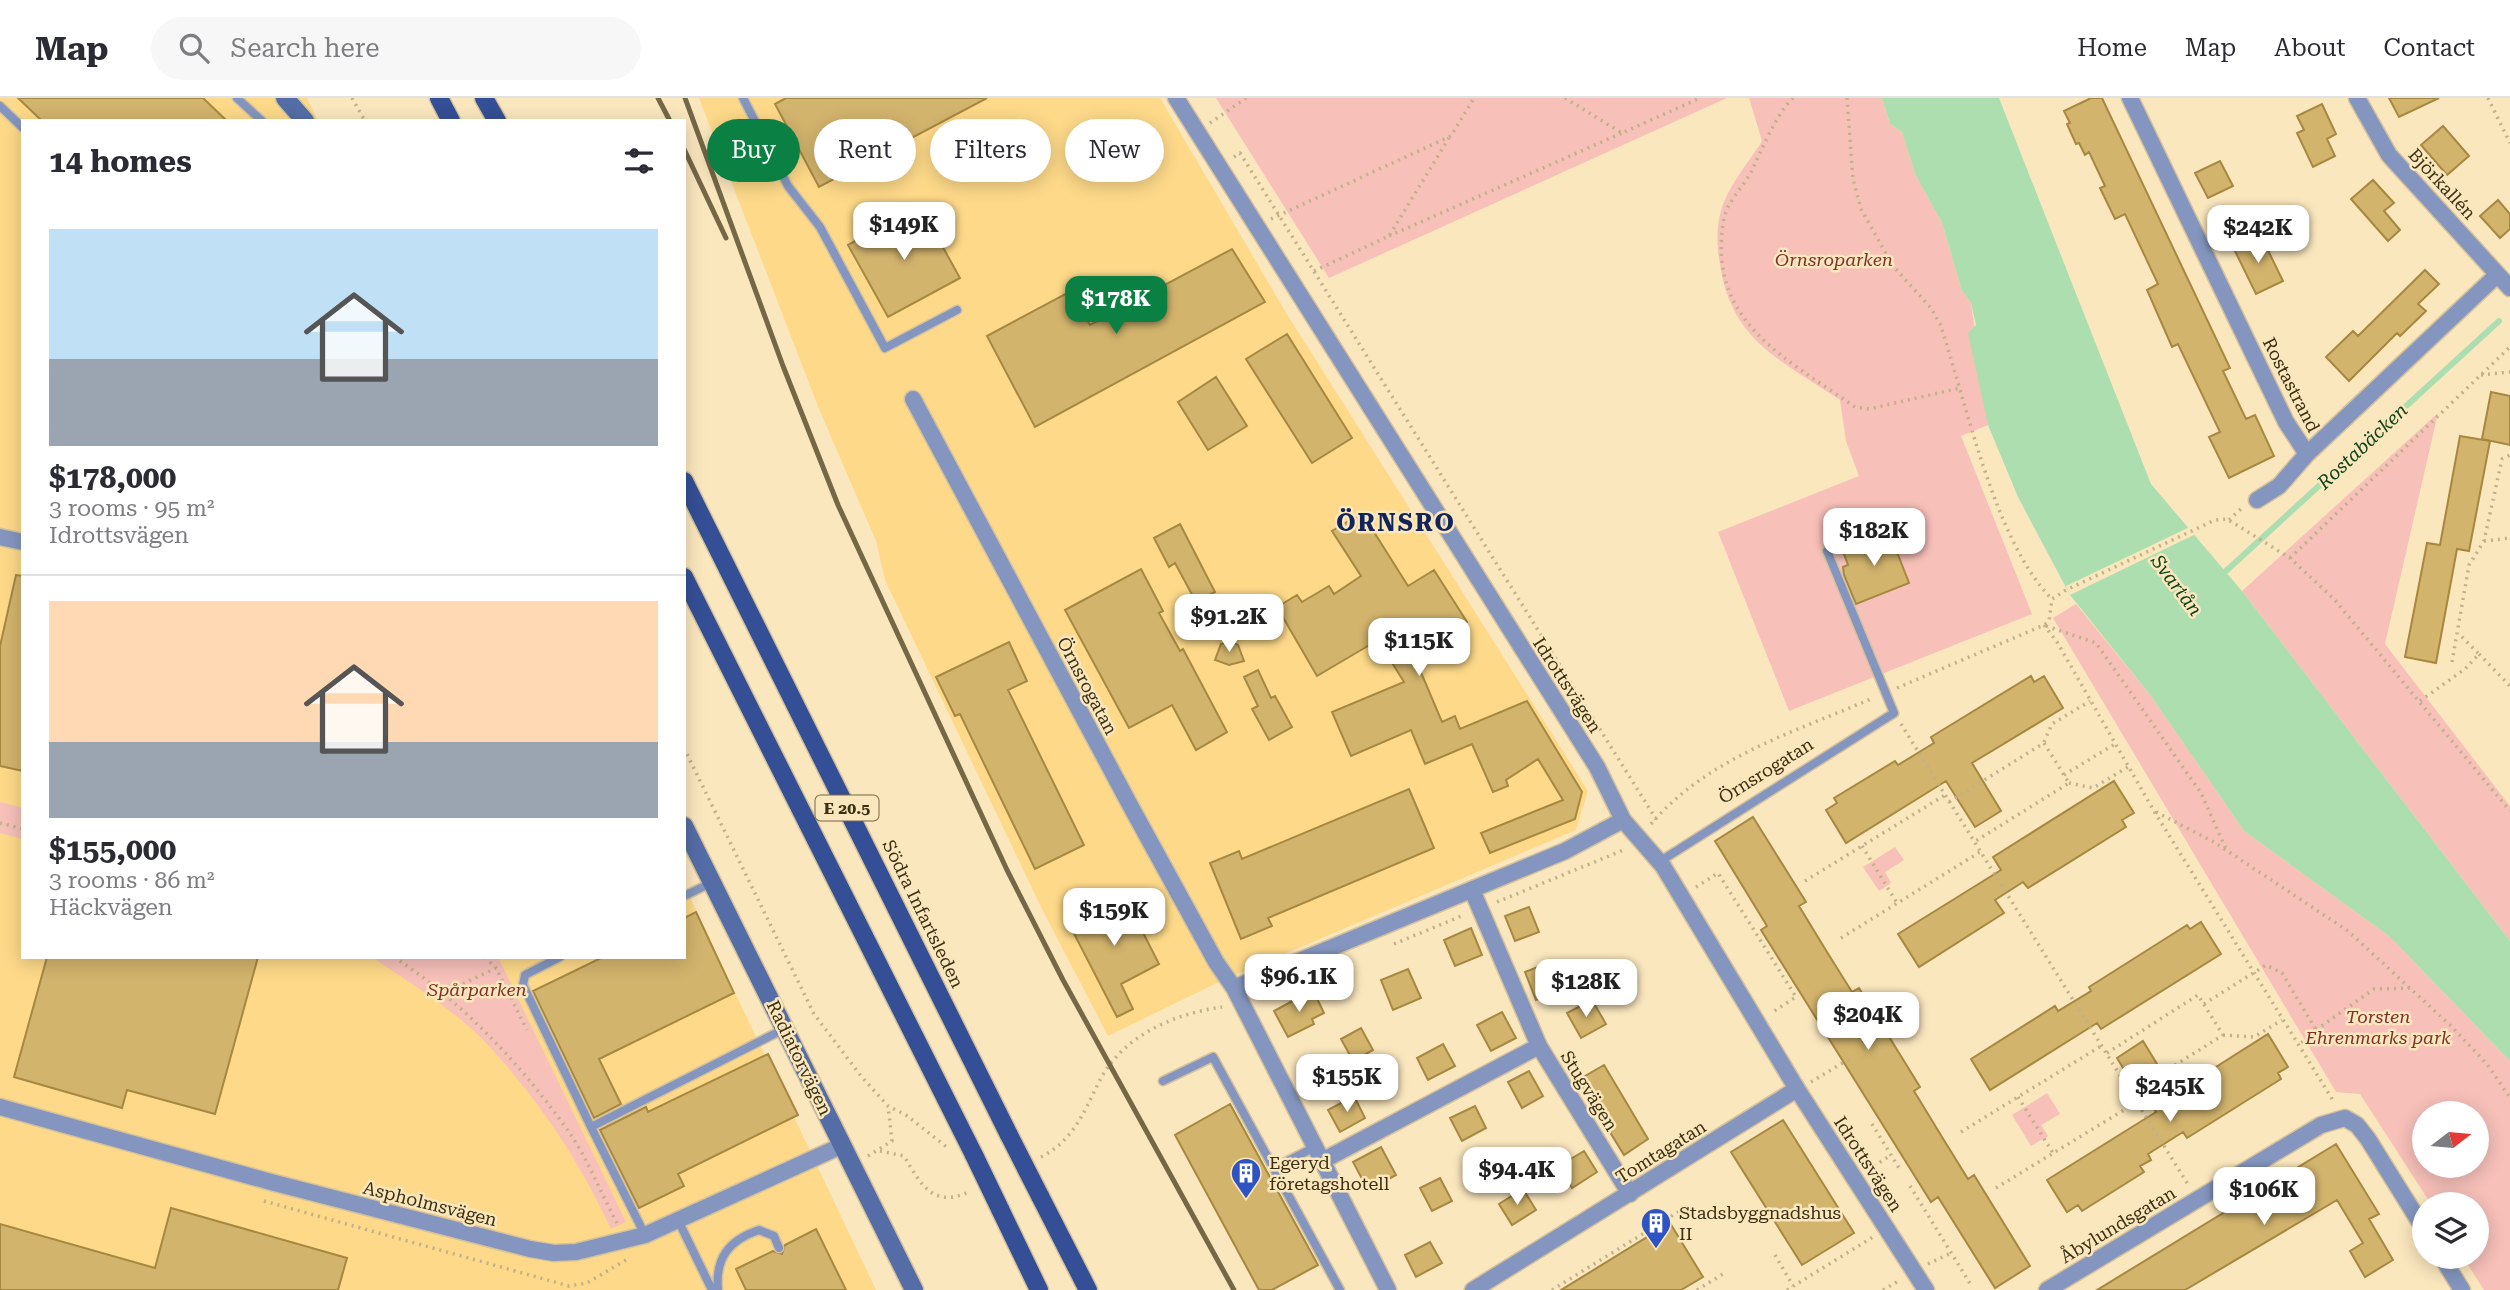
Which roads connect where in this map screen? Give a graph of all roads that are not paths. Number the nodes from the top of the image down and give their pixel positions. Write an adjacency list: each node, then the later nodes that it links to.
1 (237, 98): 10 (lane)
2 (285, 98): 11 (street)
3 (439, 98): 12 (main road)
4 (484, 98): 13 (main road)
5 (743, 98): 17 (lane)
6 (1176, 98): 26 (street, Idrottsvägen)
7 (2130, 98): 19 (street, Rostastrand)
8 (2357, 98): 15 (street, Björkallén)
9 (0, 106): 14 (lane)
10 (260, 119)
11 (303, 119)
12 (450, 119)
13 (495, 119)
14 (21, 126)
15 (2497, 275): 16 (street, Björkallén); 19 (street, Rostastrand)
16 (2510, 288)
17 (957, 310)
18 (913, 399): 33 (street, Örnsrogatan)
19 (2306, 454): 21 (street)
20 (686, 485): 53 (main road, Södra Infartsleden / E 20.5, bridge)
21 (2257, 500)
22 (1879, 529): 28 (lane, Örnsrogatan)
23 (0, 537): 24 (street)
24 (21, 542)
25 (686, 581): 52 (main road, E 20.5, bridge)
26 (1623, 820): 28 (street, Idrottsvägen); 30 (street)
27 (686, 830): 29 (street, Radiatorvägen)
28 (1659, 862): 37 (street, Idrottsvägen)
29 (713, 882): 31 (lane); 34 (street, Radiatorvägen)
30 (1472, 890): 33 (street); 35 (street, Stugvägen)
31 (686, 895)
32 (556, 959): 39 (lane)
33 (1234, 988): 41 (street, Örnsrogatan)
34 (784, 1028): 39 (lane); 40 (street, Radiatorvägen)
35 (1539, 1046): 41 (street); 43 (street, Stugvägen)
36 (1163, 1080): 42 (lane)
37 (1797, 1089): 43 (street, Tomtagatan); 57 (street, Idrottsvägen)
38 (0, 1107): 46 (street, Aspholmsvägen)
39 (591, 1127): 46 (lane)
40 (841, 1146): 45 (street, Aspholmsvägen); 51 (street, Radiatorvägen)
41 (1319, 1154): 42 (lane); 55 (street)
42 (1273, 1168): 54 (lane)
43 (1630, 1194): 56 (street, Tomtagatan)
44 (2412, 1210): 58 (street, Åbylundsgatan)
45 (678, 1220): 46 (street, Aspholmsvägen); 49 (lane)
46 (645, 1234)
47 (779, 1248): 50 (lane)
48 (2449, 1269): 59 (street)
49 (712, 1290)
50 (718, 1290)
51 (914, 1290)
52 (1039, 1290)
53 (1088, 1290)
54 (1340, 1290)
55 (1388, 1290)
56 (1473, 1290)
57 (1926, 1290)
58 (2048, 1290)
59 (2462, 1290)

